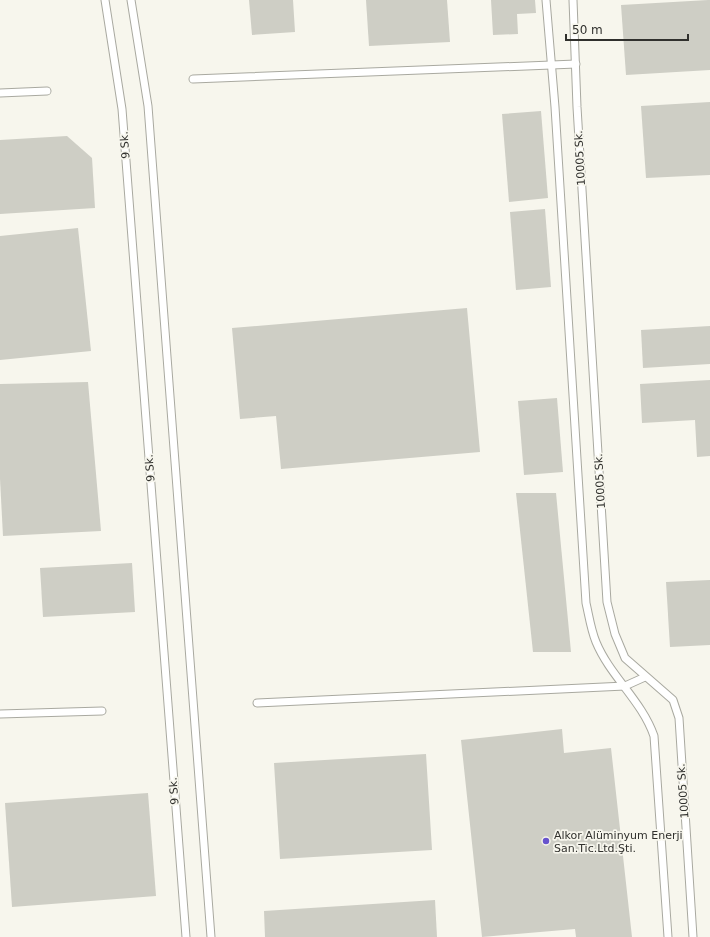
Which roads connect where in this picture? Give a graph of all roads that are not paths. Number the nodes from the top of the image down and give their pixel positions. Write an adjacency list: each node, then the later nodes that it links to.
1 (105, 0): 15 (lane, 9 Sk.)
2 (131, 0): 16 (lane)
3 (546, 0): 6 (lane, 10005 Sk.)
4 (573, 0): 5 (lane, 10005 Sk.)
5 (576, 64): 6 (lane); 10 (lane, 10005 Sk.)
6 (551, 65): 7 (lane); 11 (lane, 10005 Sk.)
7 (193, 80)
8 (47, 91): 9 (lane)
9 (0, 93)
10 (644, 677): 11 (lane); 18 (lane, 10005 Sk.)
11 (624, 686): 12 (lane); 17 (lane, 10005 Sk.)
12 (257, 703)
13 (102, 711): 14 (lane)
14 (0, 714)
15 (186, 937)
16 (211, 937)
17 (668, 937)
18 (693, 937)

